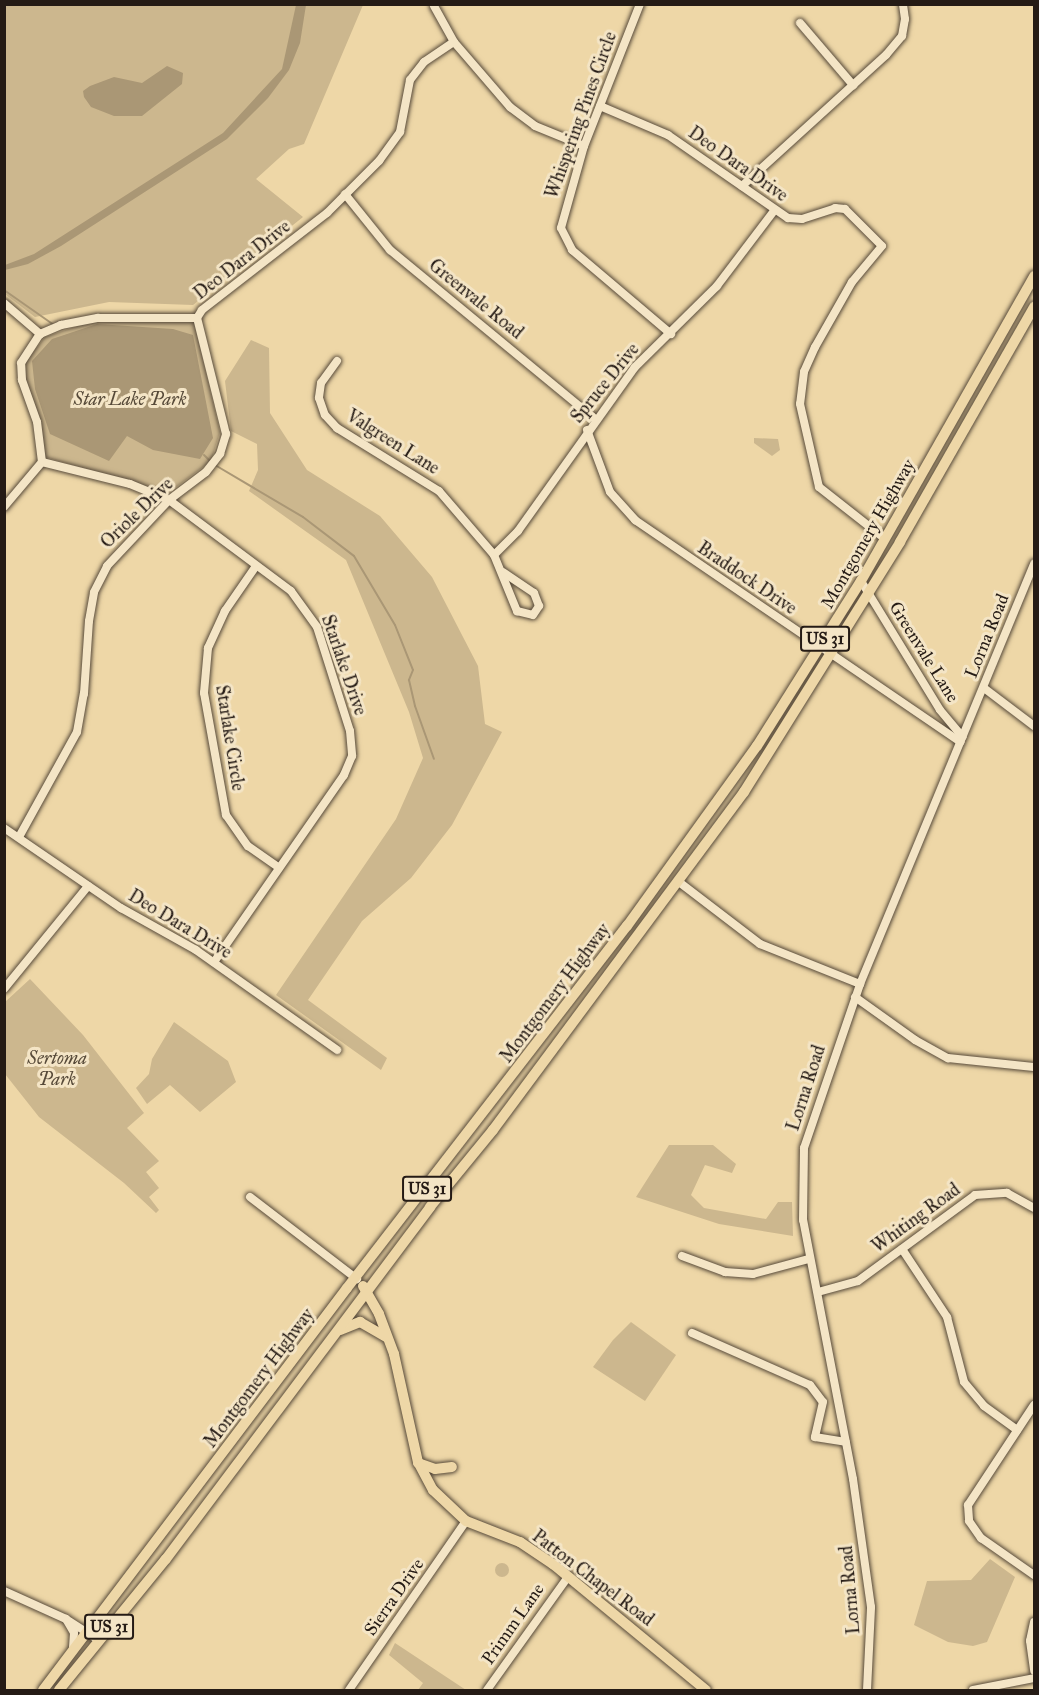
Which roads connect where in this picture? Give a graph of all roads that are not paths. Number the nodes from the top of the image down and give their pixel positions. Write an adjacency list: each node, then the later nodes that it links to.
1 (640, 4): 7 (street, Whispering Pines Circle)
2 (903, 4): 6 (street)
3 (434, 6): 5 (street)
4 (800, 23): 6 (street)
5 (454, 42): 8 (street); 10 (street, Deo Dara Drive)
6 (854, 85): 9 (street)
7 (600, 106): 8 (street, Whispering Pines Circle); 9 (street, Deo Dara Drive)
8 (584, 146): 17 (street, Whispering Pines Circle)
9 (742, 186): 11 (street, Deo Dara Drive)
10 (345, 194): 15 (street, Deo Dara Drive); 19 (street, Greenvale Road)
11 (774, 211): 17 (street, Spruce Drive); 24 (street, Deo Dara Drive)
12 (1035, 276): 24 (main road, Montgomery Highway / US 31)
13 (4, 303): 16 (street)
14 (1035, 307): 30 (main road, Montgomery Highway / US 31)
15 (197, 318): 16 (street, Deo Dara Drive); 22 (street, Oriole Drive)
16 (40, 334): 21 (street)
17 (671, 334): 19 (street, Spruce Drive)
18 (337, 361): 25 (street, Valgreen Lane)
19 (595, 419): 20 (street, Spruce Drive)
20 (587, 430): 25 (street, Spruce Drive); 31 (street, Braddock Drive)
21 (42, 462): 22 (street, Starlake Drive); 23 (street)
22 (169, 500): 27 (street, Starlake Drive); 38 (street, Oriole Drive)
23 (4, 507)
24 (885, 539): 29 (main road, Montgomery Highway / US 31)
25 (494, 555): 28 (street, Valgreen Lane)
26 (1035, 564): 33 (street, Lorna Road)
27 (256, 567): 39 (street, Starlake Circle); 39 (street, Starlake Drive)
28 (503, 572): 28 (street, Valgreen Lane)
29 (861, 581): 30 (street, Greenvale Lane); 31 (main road, Montgomery Highway / US 31)
30 (869, 594): 32 (main road, Montgomery Highway / US 31); 36 (street, Greenvale Lane)
31 (819, 648): 32 (street, Braddock Drive); 53 (main road, Montgomery Highway / US 31)
32 (831, 656): 34 (street, Braddock Drive); 40 (main road, Montgomery Highway / US 31)
33 (984, 688): 35 (street); 36 (street, Lorna Road)
34 (927, 719): 36 (street, Greenvale Lane)
35 (1035, 726)
36 (962, 739): 43 (street, Lorna Road)
37 (4, 828): 38 (street, Deo Dara Drive)
38 (19, 837): 41 (street, Deo Dara Drive)
39 (279, 868): 42 (street, Starlake Drive)
40 (679, 882): 43 (street); 54 (main road, Montgomery Highway / US 31)
41 (88, 885): 42 (street, Deo Dara Drive); 44 (street)
42 (214, 962): 46 (street, Deo Dara Drive)
43 (860, 984): 45 (street, Lorna Road)
44 (4, 989)
45 (855, 997): 47 (street); 52 (street, Lorna Road)
46 (336, 1050)
47 (1035, 1066)
48 (250, 1197): 53 (street)
49 (1035, 1208): 50 (street, Whiting Road)
50 (902, 1249): 55 (street, Whiting Road); 60 (street)
51 (682, 1256): 52 (street)
52 (809, 1259): 55 (street, Lorna Road)
53 (357, 1279): 54 (main road, Patton Chapel Road); 70 (main road, Montgomery Highway / US 31)
54 (367, 1289): 56 (main road, Montgomery Highway / US 31); 58 (main road, Patton Chapel Road)
55 (818, 1292): 61 (street, Lorna Road)
56 (334, 1333): 58 (main road); 71 (main road, Montgomery Highway / US 31)
57 (692, 1334): 61 (street)
58 (388, 1339): 62 (main road, Patton Chapel Road)
59 (1035, 1405): 60 (street)
60 (1017, 1430): 65 (street)
61 (846, 1442): 80 (street, Lorna Road)
62 (418, 1462): 63 (main road); 64 (main road, Patton Chapel Road)
63 (452, 1467)
64 (466, 1521): 66 (main road, Patton Chapel Road); 77 (street, Sierra Drive)
65 (1035, 1575)
66 (568, 1577): 78 (street, Primm Lane); 79 (main road, Patton Chapel Road)
67 (4, 1591): 68 (street)
68 (66, 1619): 70 (street); 72 (street)
69 (1035, 1622): 73 (street)
70 (88, 1631): 71 (street); 72 (main road, Montgomery Highway / US 31)
71 (98, 1640): 76 (main road, Montgomery Highway / US 31)
72 (72, 1652): 75 (main road, Montgomery Highway / US 31)
73 (1035, 1671)
74 (1035, 1678): 81 (street)
75 (44, 1690)
76 (59, 1690)
77 (349, 1690)
78 (487, 1690)
79 (706, 1690)
80 (867, 1690)
81 (973, 1690)

